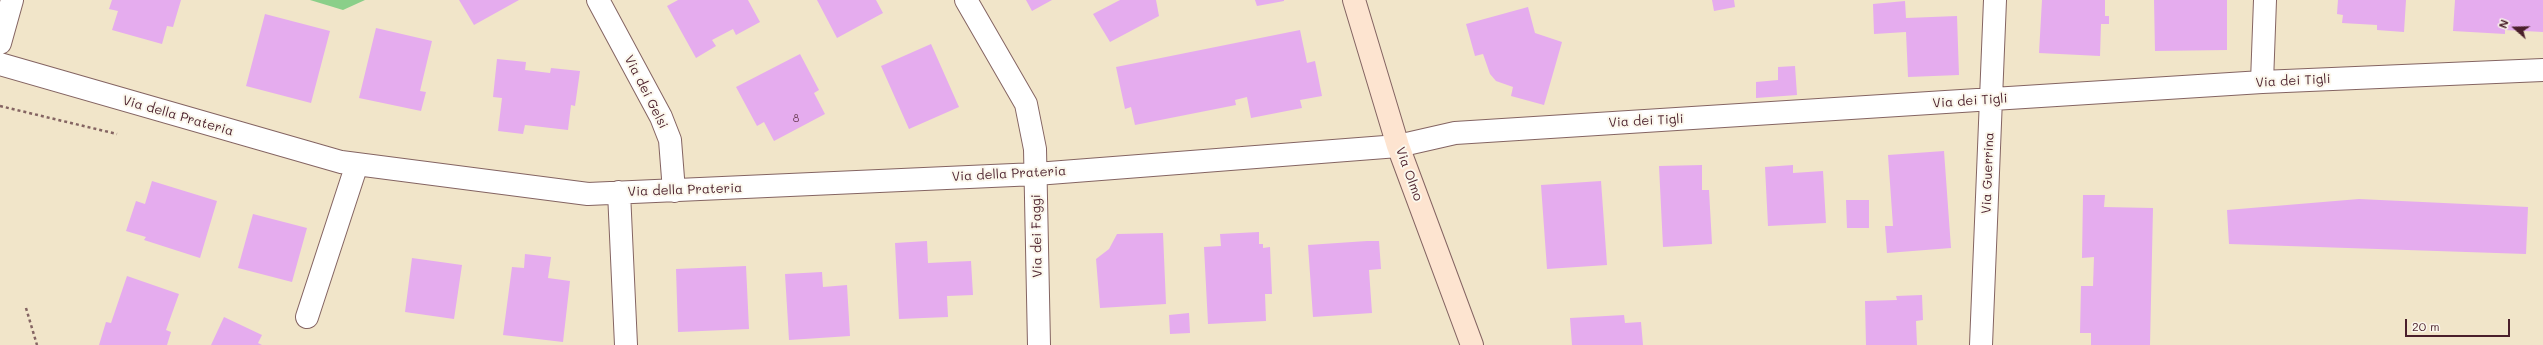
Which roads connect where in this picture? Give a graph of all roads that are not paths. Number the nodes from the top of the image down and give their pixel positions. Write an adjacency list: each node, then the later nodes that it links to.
1 (12, 0): 7 (street)
2 (598, 0): 15 (street, Via dei Gelsi)
3 (966, 0): 14 (street, Via dei Faggi)
4 (1354, 0): 12 (street, Via Olmo)
5 (1995, 0): 11 (street, Via Guerrina)
6 (2265, 0): 10 (street)
7 (0, 43)
8 (0, 64): 13 (street, Via della Prateria)
9 (2543, 70): 10 (street, Via dei Tigli)
10 (2262, 82): 11 (street, Via dei Tigli)
11 (1991, 100): 12 (street, Via dei Tigli); 21 (street, Via Guerrina)
12 (1398, 146): 14 (street, Via della Prateria); 20 (street, Via Olmo)
13 (357, 164): 16 (street, Via della Prateria); 17 (street)
14 (1036, 174): 15 (street, Via della Prateria); 19 (street, Via dei Faggi)
15 (674, 191): 16 (street, Via della Prateria)
16 (619, 192): 18 (street, Via della Prateria)
17 (307, 317)
18 (626, 345)
19 (1039, 345)
20 (1472, 345)
21 (1981, 345)

